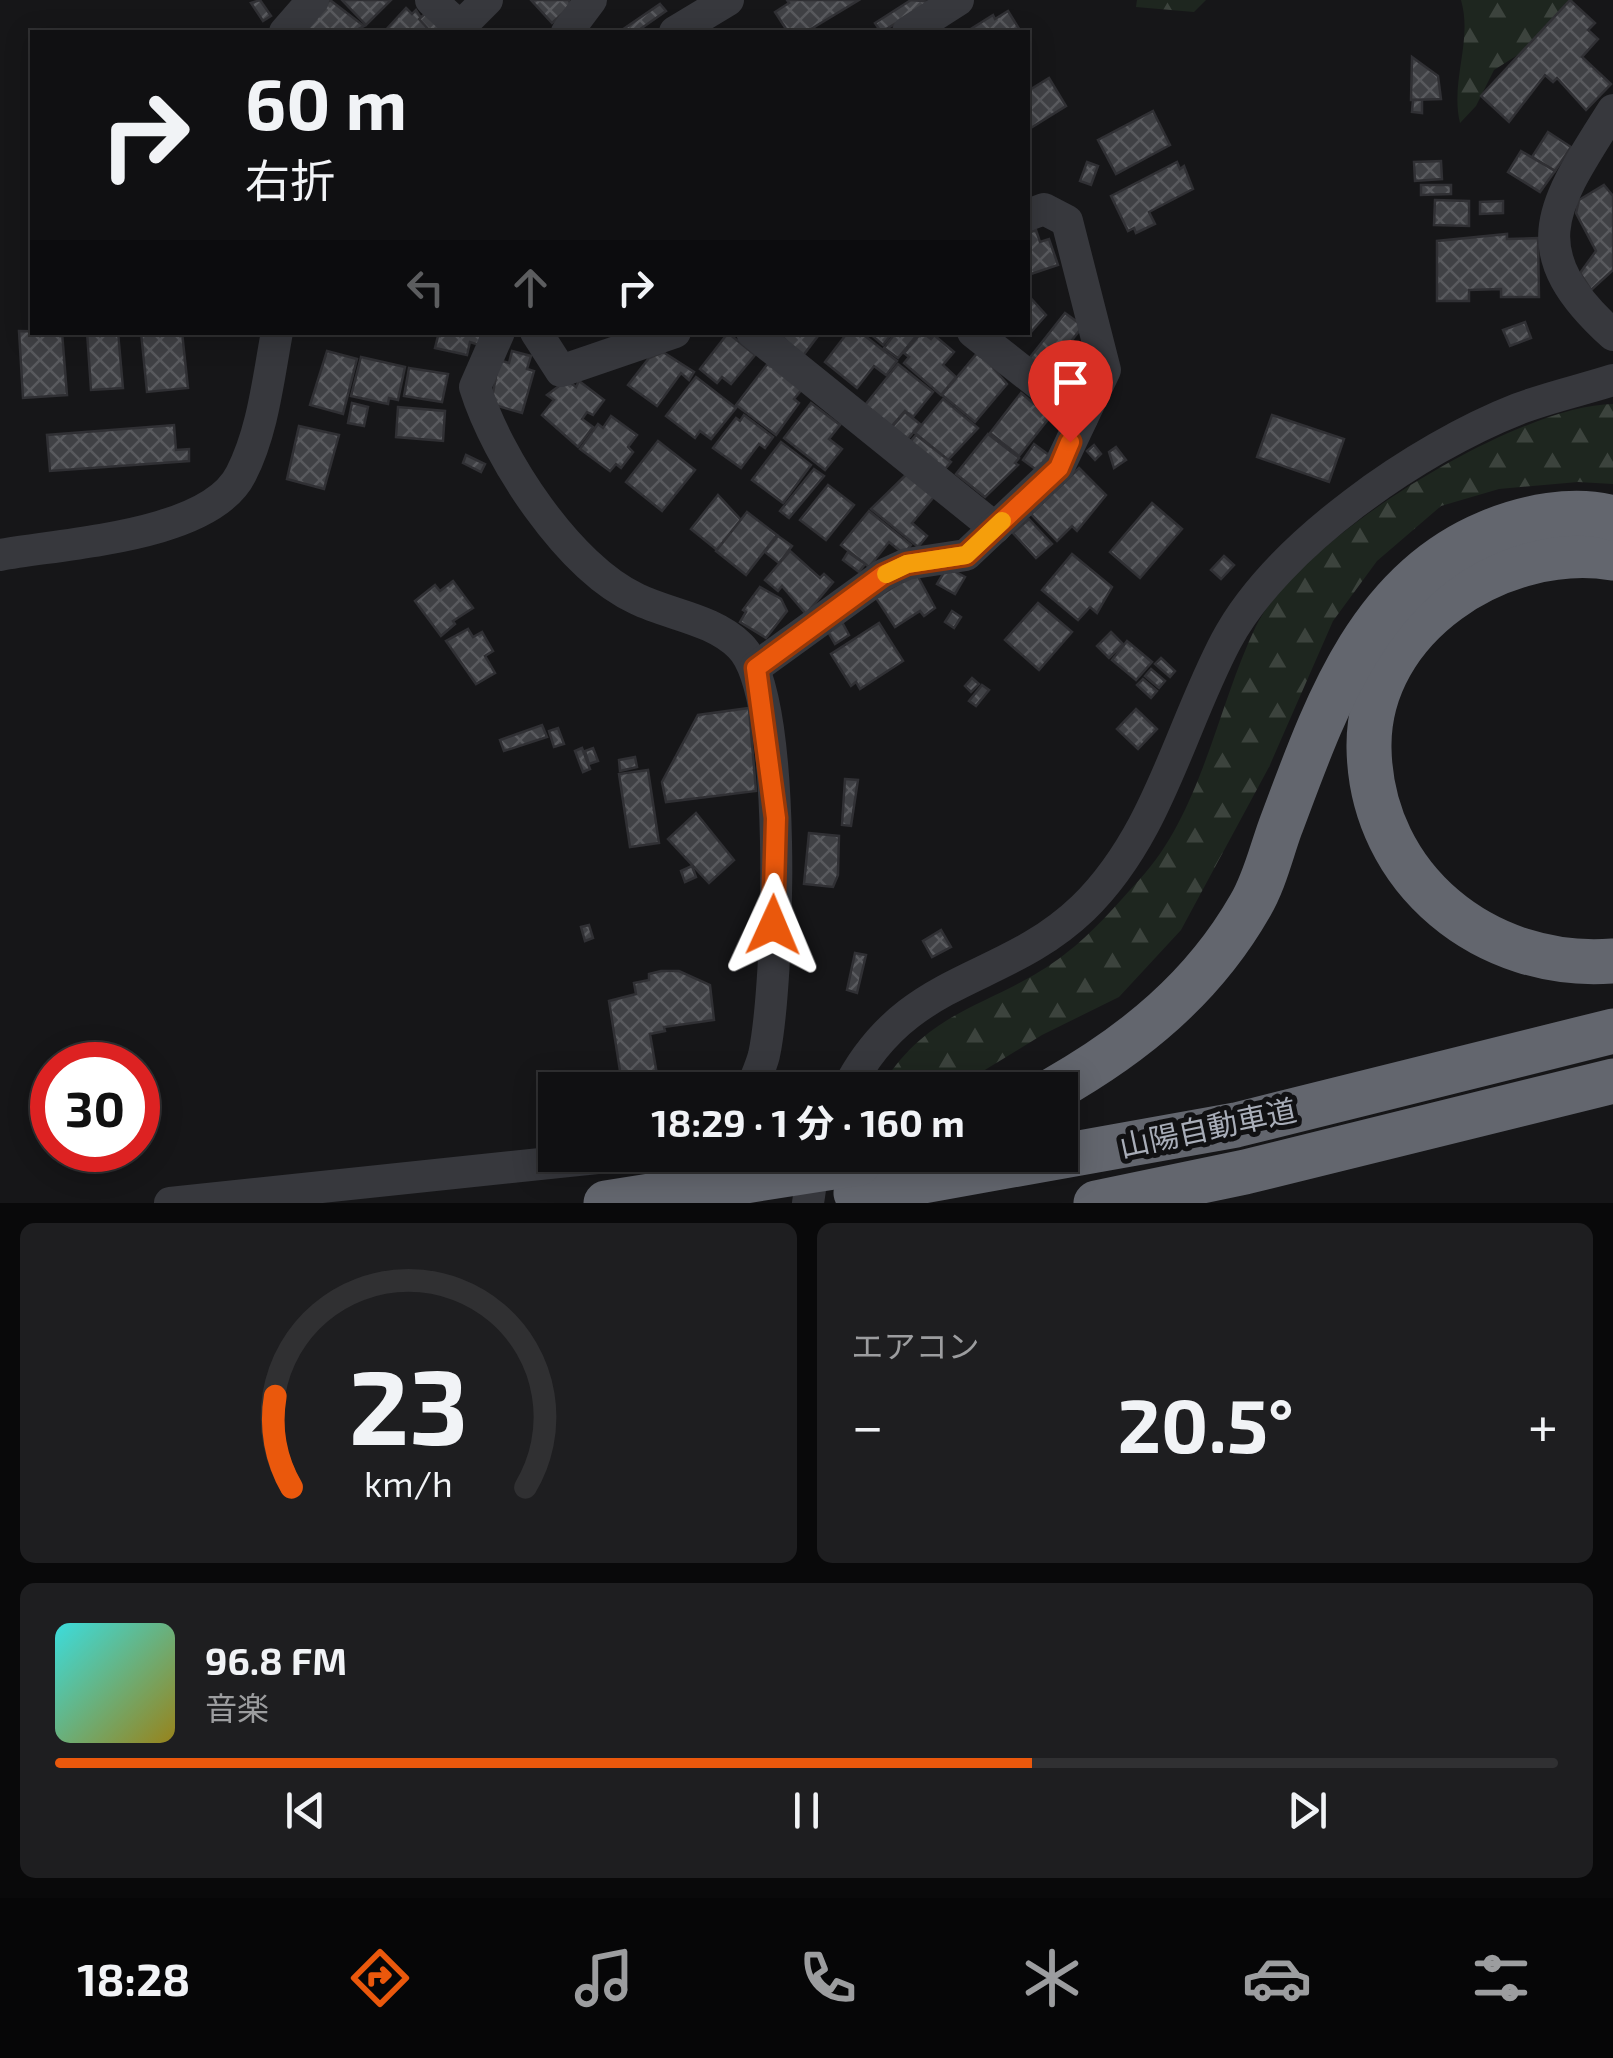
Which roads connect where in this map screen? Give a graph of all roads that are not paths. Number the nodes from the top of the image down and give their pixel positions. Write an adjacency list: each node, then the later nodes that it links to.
1 (313, 0): 7 (street)
2 (431, 0): 3 (street)
3 (486, 0)
4 (591, 0): 8 (street)
5 (958, 0): 10 (street)
6 (723, 10): 9 (street)
7 (288, 30)
8 (568, 30)
9 (679, 30)
10 (911, 30)
11 (1613, 110): 19 (street)
12 (1030, 213): 21 (street)
13 (276, 335): 24 (street)
14 (498, 335): 26 (street)
15 (538, 335): 16 (street)
16 (665, 335)
17 (756, 335): 23 (street)
18 (977, 335): 21 (street)
19 (1613, 335)
20 (1613, 380): 30 (street)
21 (1082, 418): 23 (street)
22 (1613, 518): 31 (highway)
23 (995, 528): 26 (street)
24 (0, 555)
25 (1613, 558): 27 (highway)
26 (756, 668): 29 (street)
27 (1613, 962)
28 (1613, 1031): 33 (highway, 山陽自動車道)
29 (757, 1072)
30 (859, 1072)
31 (1078, 1076)
32 (1613, 1081): 42 (highway, 山陽自動車道)
33 (1078, 1144)
34 (538, 1164): 38 (street)
35 (807, 1172): 41 (street)
36 (851, 1172): 39 (highway, bridge)
37 (863, 1172): 40 (highway, 山陽自動車道)
38 (170, 1203)
39 (606, 1203)
40 (798, 1203)
41 (808, 1203)
42 (1096, 1203)

